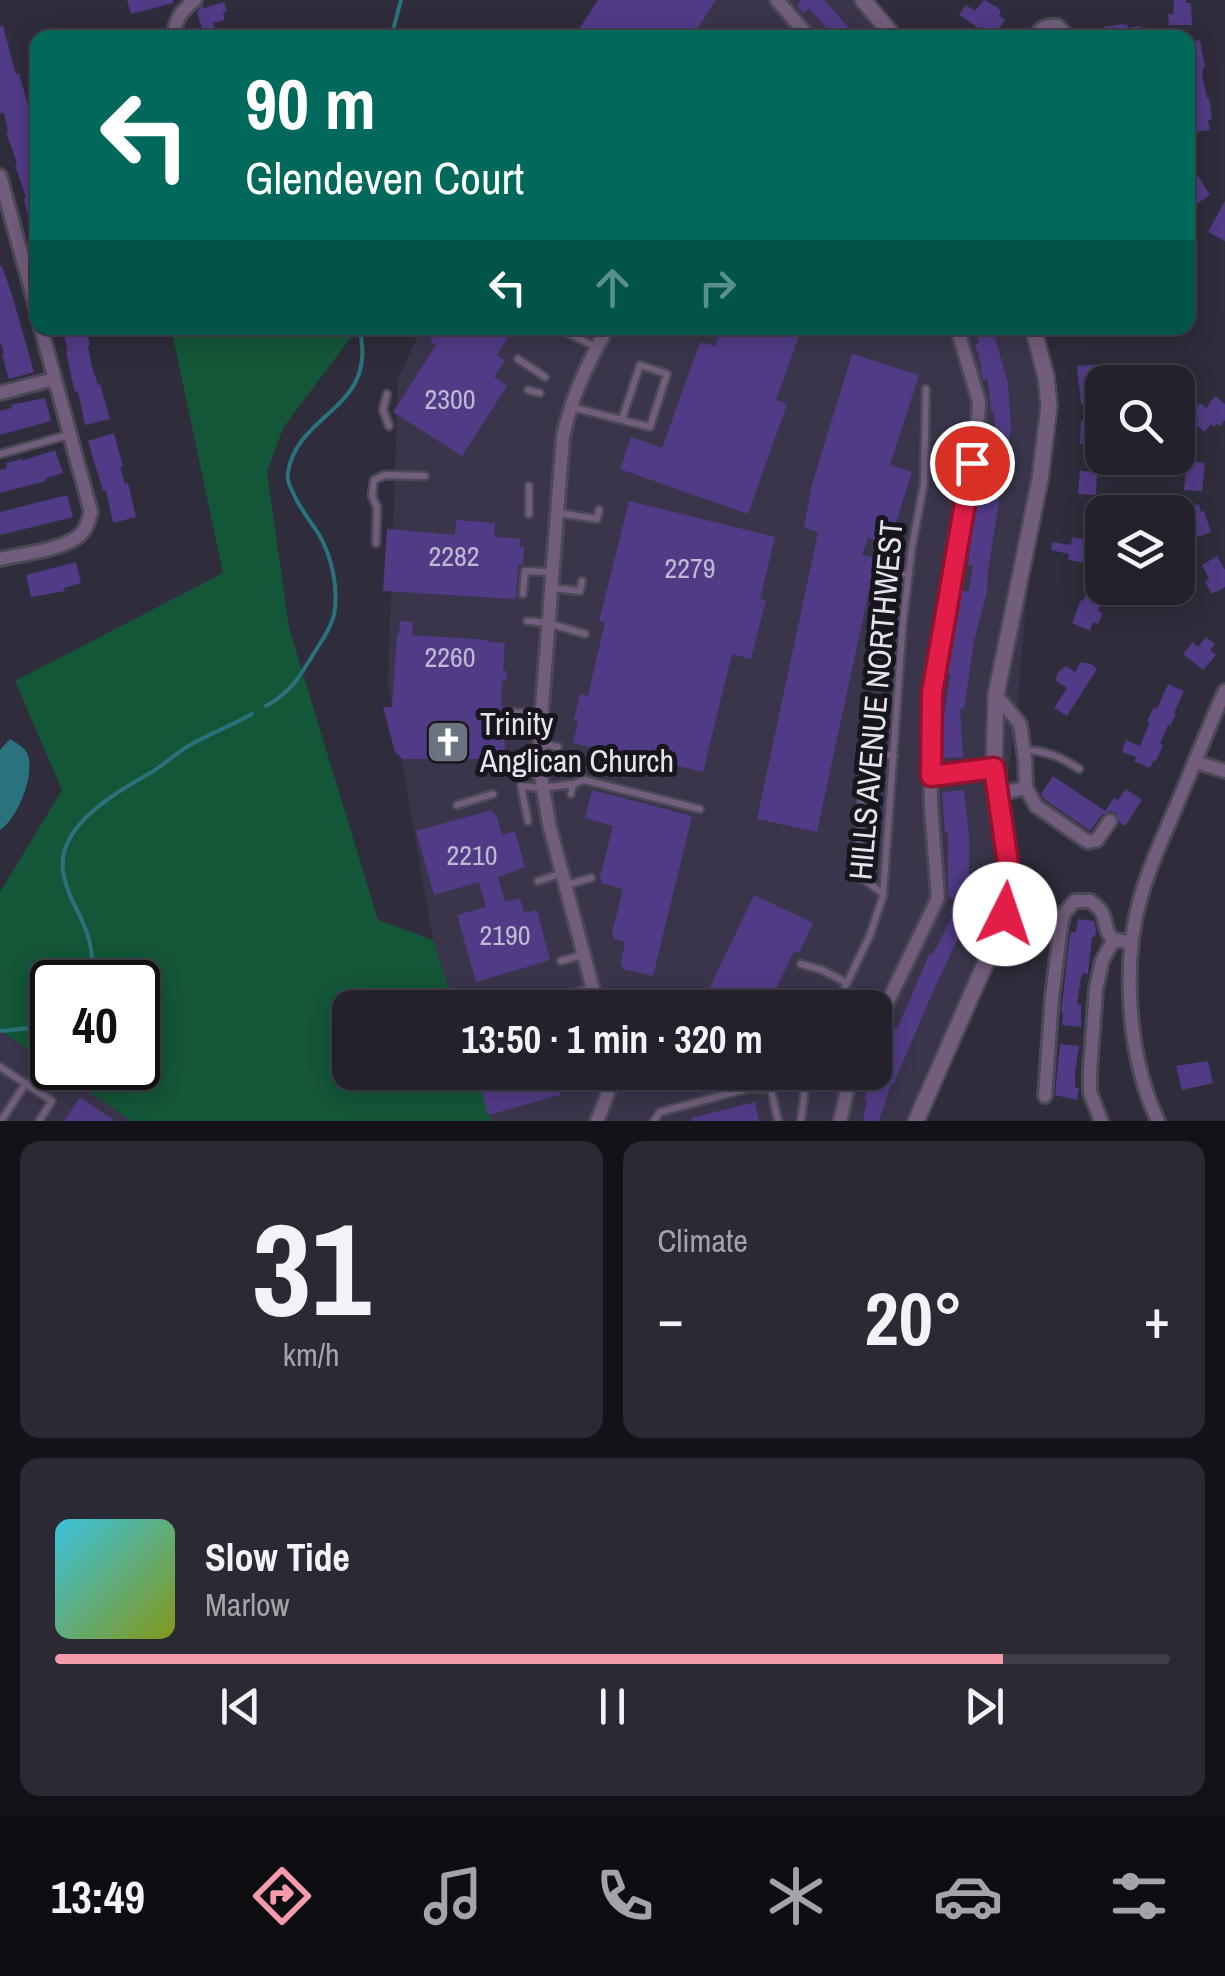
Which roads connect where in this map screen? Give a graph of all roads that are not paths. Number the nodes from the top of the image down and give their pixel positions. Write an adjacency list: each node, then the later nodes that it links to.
1 (194, 0): 4 (street)
2 (777, 0): 5 (street)
3 (863, 0): 6 (street)
4 (174, 30)
5 (803, 30)
6 (889, 30)
7 (0, 176): 8 (street)
8 (30, 287)
9 (43, 335): 17 (street)
10 (572, 335): 14 (lane)
11 (604, 335): 14 (street)
12 (959, 335): 60 (street)
13 (1034, 335): 45 (street)
14 (596, 347): 23 (street)
15 (518, 359): 16 (lane)
16 (545, 377)
17 (54, 379): 20 (street); 26 (street)
18 (926, 389): 36 (lane, HILLS AVENUE NORTHWEST)
19 (528, 390): 21 (lane)
20 (0, 392)
21 (540, 393)
22 (387, 394): 25 (lane)
23 (570, 407): 24 (lane); 31 (street)
24 (622, 419): 24 (lane)
25 (390, 426)
26 (69, 435): 27 (lane); 34 (street)
27 (0, 454)
28 (425, 476): 33 (lane)
29 (529, 486): 32 (lane)
30 (599, 510): 31 (lane)
31 (556, 513): 35 (street)
32 (529, 514)
33 (376, 543)
34 (0, 560)
35 (552, 572): 39 (street); 40 (lane)
36 (909, 574): 37 (lane); 53 (lane, HILLS AVENUE NORTHWEST)
37 (889, 575)
38 (582, 582): 39 (lane)
39 (551, 588): 42 (street)
40 (523, 594)
41 (527, 621): 42 (lane)
42 (548, 622): 43 (lane); 46 (street)
43 (584, 634)
44 (1225, 691): 55 (street)
45 (996, 695): 52 (street); 57 (street)
46 (542, 712): 47 (lane); 49 (street)
47 (507, 713)
48 (865, 732): 51 (lane)
49 (540, 744): 50 (lane); 54 (street)
50 (558, 747)
51 (863, 750): 53 (lane); 74 (lane)
52 (1024, 750): 58 (lane); 63 (street)
53 (894, 756): 74 (lane, HILLS AVENUE NORTHWEST)
54 (541, 761): 56 (lane); 62 (street)
55 (1195, 762): 59 (street); 76 (street)
56 (526, 763)
57 (994, 768): 60 (street); 66 (street)
58 (1080, 769)
59 (1225, 770)
60 (931, 776): 84 (street)
61 (573, 784): 62 (lane); 65 (lane); 68 (lane)
62 (542, 788): 70 (lane); 72 (street)
63 (1026, 788): 66 (street); 69 (street)
64 (493, 794): 67 (lane)
65 (571, 794)
66 (997, 794): 99 (street)
67 (457, 804)
68 (700, 809)
69 (1110, 821)
70 (528, 822)
71 (590, 878): 72 (lane)
72 (564, 880): 73 (lane); 77 (street)
73 (538, 881)
74 (883, 894): 80 (lane, HILLS AVENUE NORTHWEST)
75 (1114, 940): 76 (street); 90 (street); 91 (street)
76 (1132, 943): 100 (street)
77 (584, 955): 78 (lane); 81 (street)
78 (562, 961)
79 (801, 964): 80 (lane)
80 (847, 983): 83 (lane, HILLS AVENUE NORTHWEST)
81 (593, 988): 82 (lane)
82 (585, 990)
83 (844, 990)
84 (892, 993)
85 (0, 1067): 86 (lane)
86 (26, 1084): 92 (lane); 93 (lane)
87 (608, 1090): 94 (street)
88 (805, 1090): 97 (lane)
89 (847, 1090): 98 (street)
90 (1045, 1096)
91 (1098, 1120)
92 (1, 1121)
93 (39, 1121)
94 (597, 1121)
95 (654, 1121): 96 (lane)
96 (778, 1121)
97 (801, 1121)
98 (840, 1121)
99 (916, 1121)
100 (1158, 1121)

